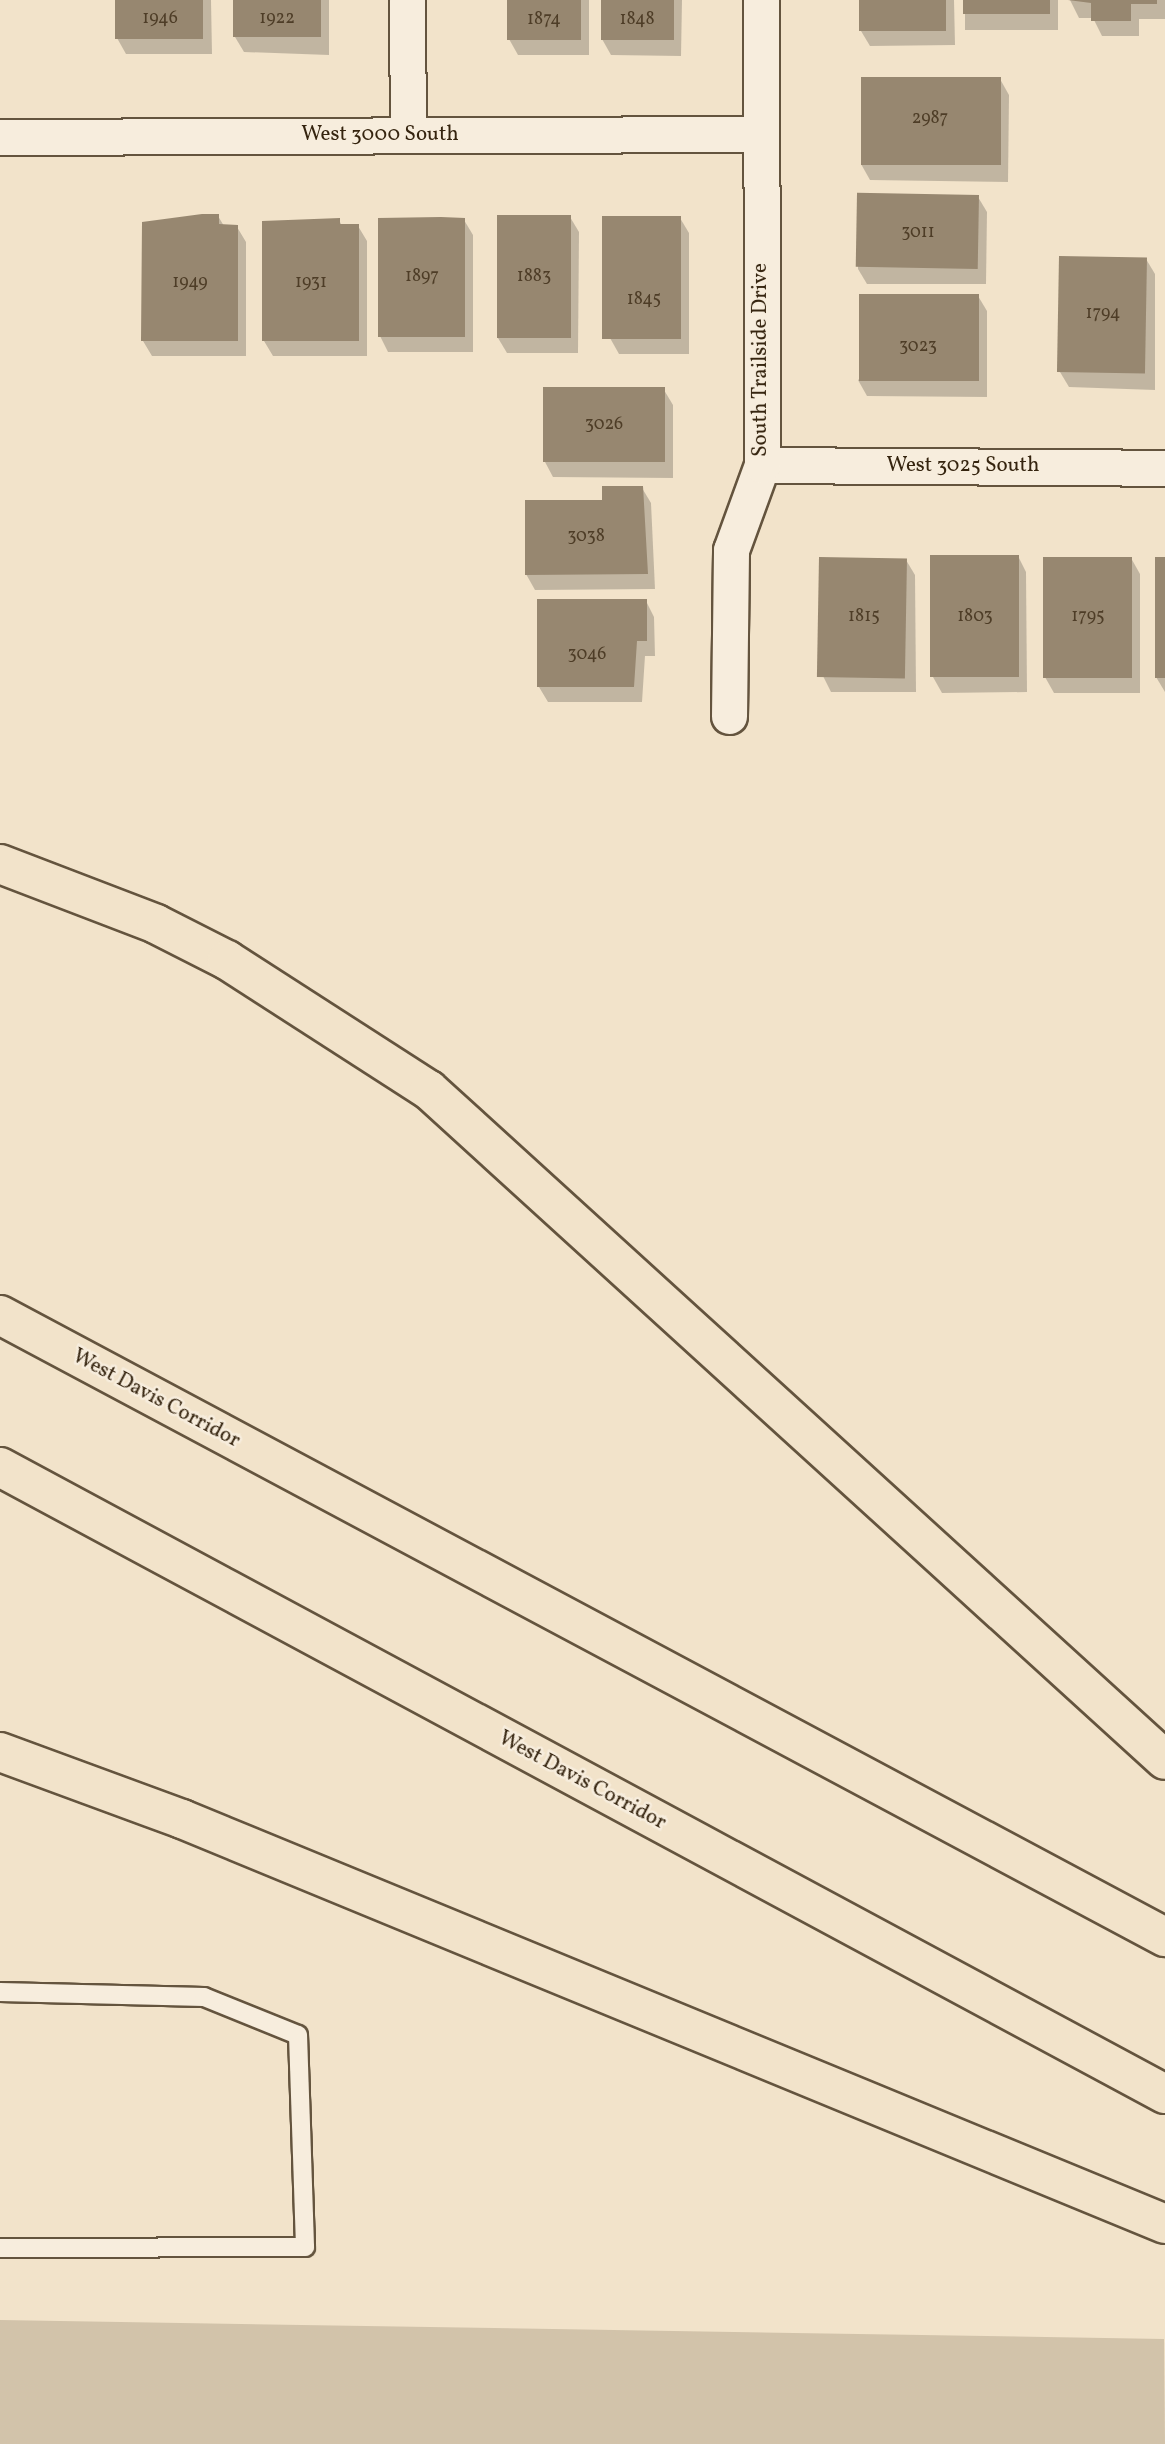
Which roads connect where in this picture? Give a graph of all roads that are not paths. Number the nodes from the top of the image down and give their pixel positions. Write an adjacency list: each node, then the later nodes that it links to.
1 (408, 0): 3 (street)
2 (761, 0): 4 (street, South Trailside Drive)
3 (408, 134): 4 (street, West 3000 South); 5 (street, West 3000 South)
4 (761, 134): 6 (street, South Trailside Drive)
5 (0, 137)
6 (762, 466): 7 (street, West 3025 South); 8 (street, South Trailside Drive)
7 (1165, 467)
8 (729, 716)
9 (0, 864): 13 (highway)
10 (0, 1315): 14 (highway, West Davis Corridor)
11 (0, 1467): 16 (highway, West Davis Corridor)
12 (0, 1752): 17 (highway)
13 (1165, 1760)
14 (1165, 1937)
15 (0, 1992): 18 (lane)
16 (1165, 2094)
17 (1165, 2224)
18 (0, 2248)

